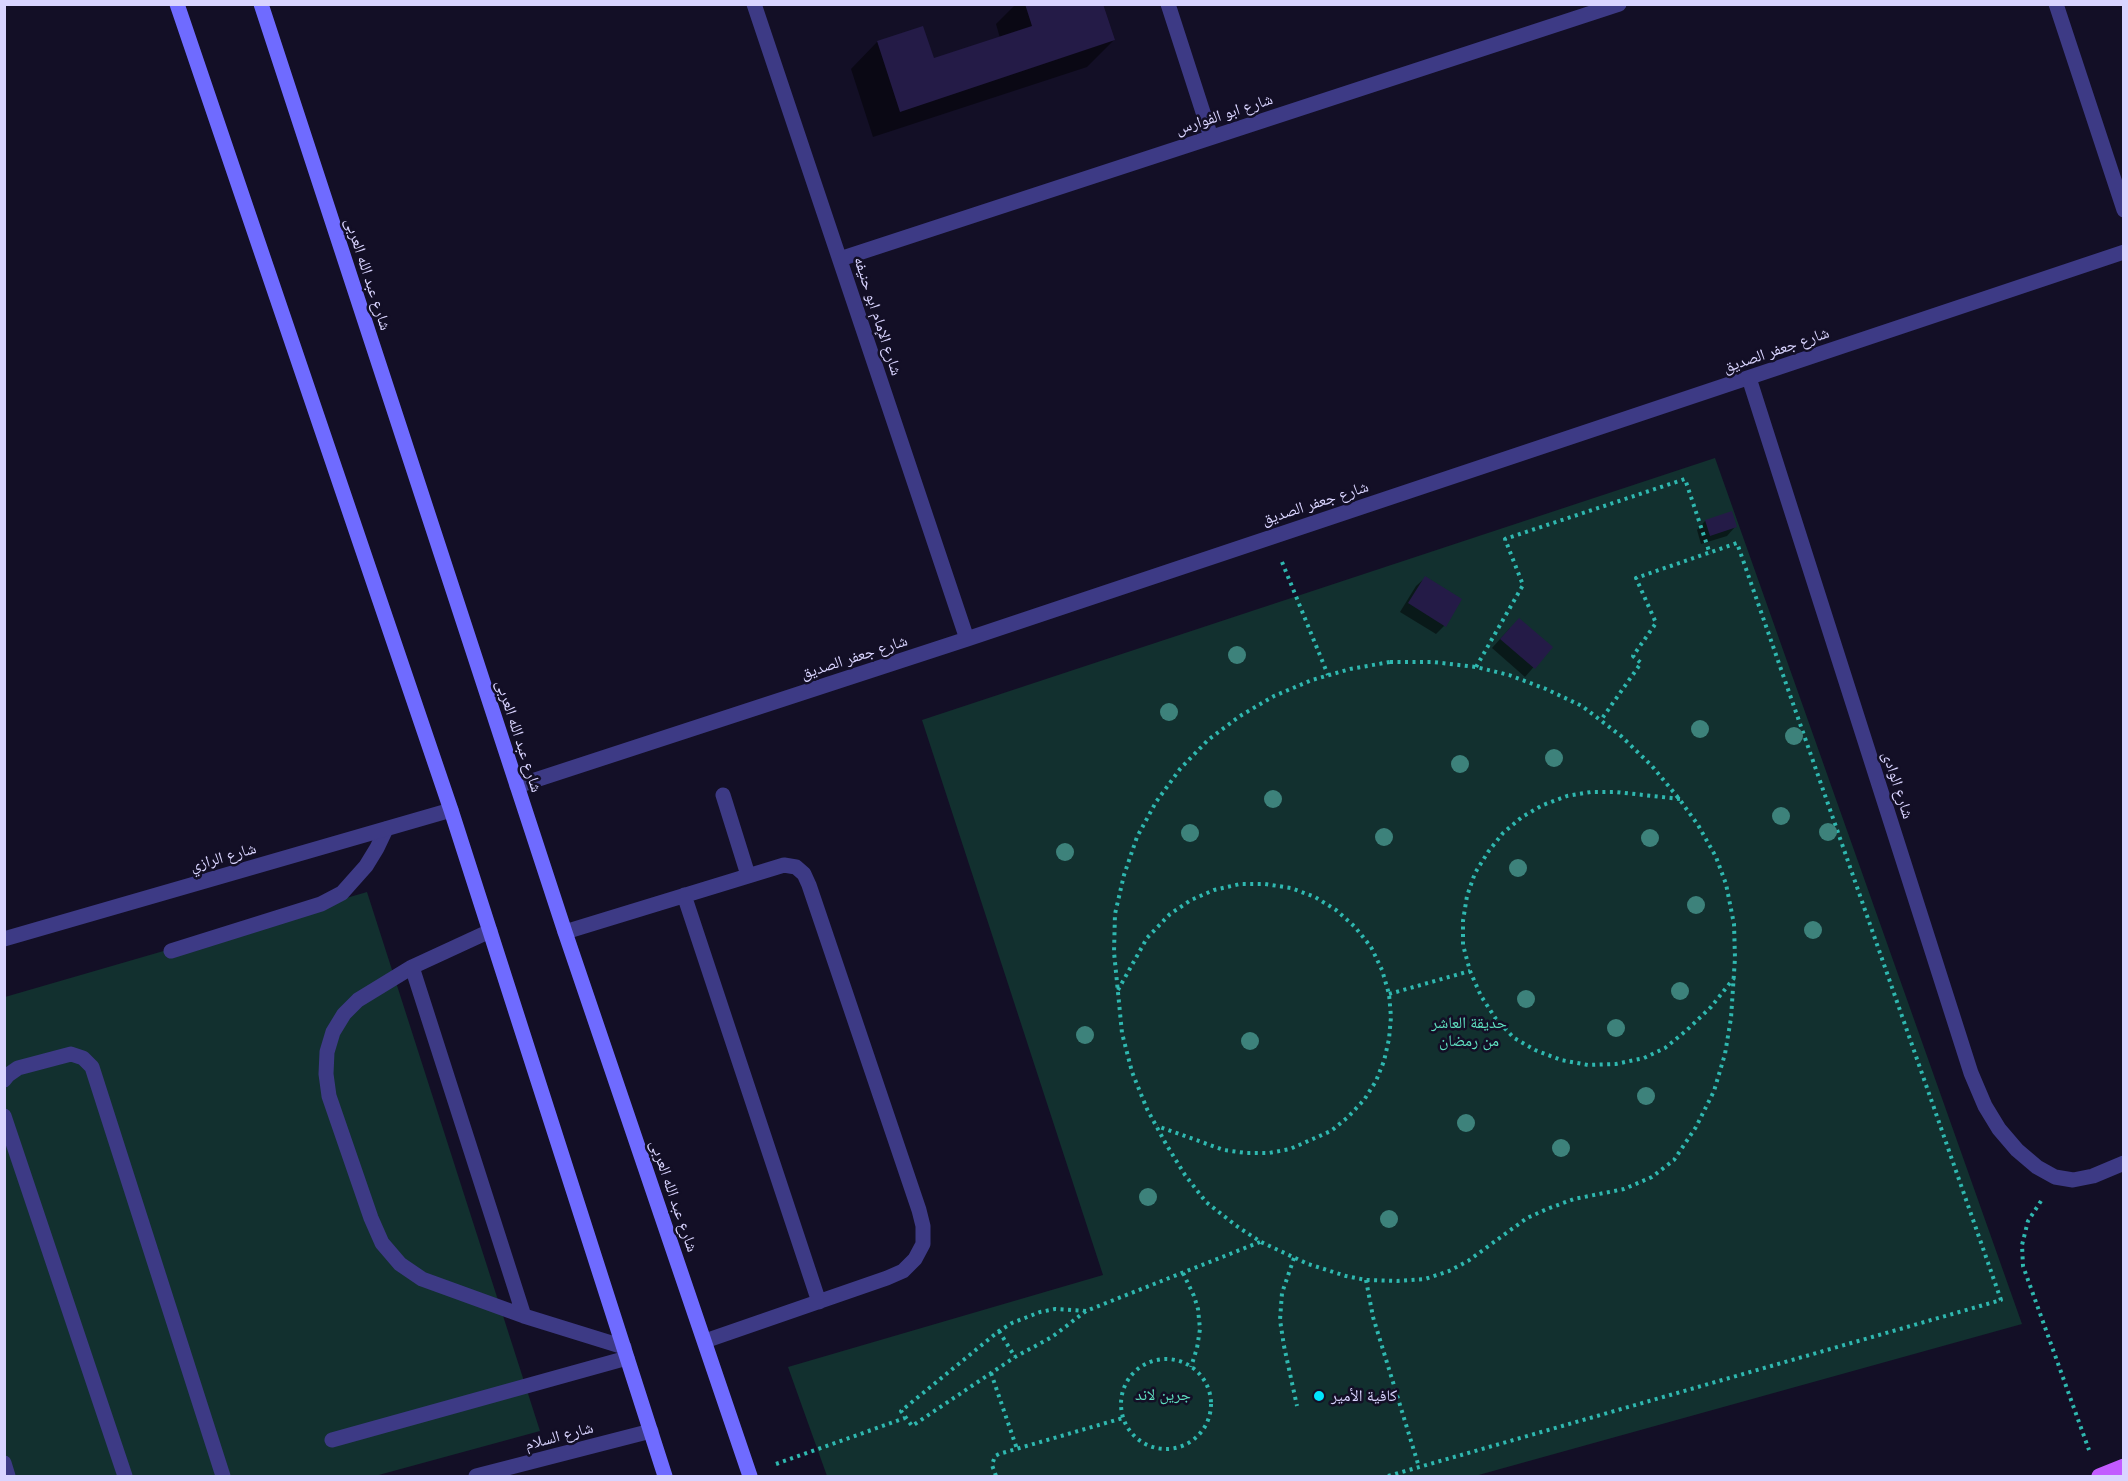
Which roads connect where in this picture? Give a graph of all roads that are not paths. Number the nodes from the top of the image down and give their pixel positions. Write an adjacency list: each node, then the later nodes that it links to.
1 (177, 4): 15 (main road)
2 (261, 4): 13 (main road, شارع عبد الله العربى)
3 (754, 4): 10 (street, شارع الإمام ابو حنيفه)
4 (1168, 4): 7 (street)
5 (1618, 4): 7 (street, شارع ابو الفوارس)
6 (2055, 4): 8 (street)
7 (1211, 137): 10 (street, شارع ابو الفوارس)
8 (2124, 210)
9 (2124, 252): 11 (street, شارع جعفر الصديق)
10 (840, 259): 12 (street, شارع الإمام ابو حنيفه)
11 (1749, 378): 12 (street, شارع جعفر الصديق); 26 (street, شارع الوادى)
12 (967, 639): 13 (street, شارع جعفر الصديق)
13 (517, 786): 20 (main road, شارع عبد الله العربى)
14 (723, 795): 17 (street)
15 (451, 810): 16 (street, شارع الرازي); 19 (main road)
16 (386, 829): 21 (street, شارع الرازي); 22 (street)
17 (748, 875): 18 (street); 27 (street)
18 (684, 895): 20 (street); 27 (street)
19 (490, 931): 23 (street); 30 (main road)
20 (565, 932): 29 (main road, شارع عبد الله العربى)
21 (4, 939)
22 (171, 951)
23 (412, 967): 28 (street); 28 (street)
24 (4, 1080): 38 (street)
25 (4, 1116): 37 (street)
26 (2124, 1163)
27 (819, 1302): 29 (street)
28 (524, 1316): 30 (street)
29 (705, 1341): 35 (main road, شارع عبد الله العربى)
30 (626, 1353): 31 (main road); 32 (street)
31 (651, 1431): 39 (street, شارع السلام); 40 (main road)
32 (332, 1440)
33 (4, 1463): 36 (street)
34 (2124, 1466): 41 (main road)
35 (750, 1475)
36 (8, 1476)
37 (124, 1476)
38 (223, 1476)
39 (476, 1476)
40 (664, 1476)
41 (2099, 1476)

